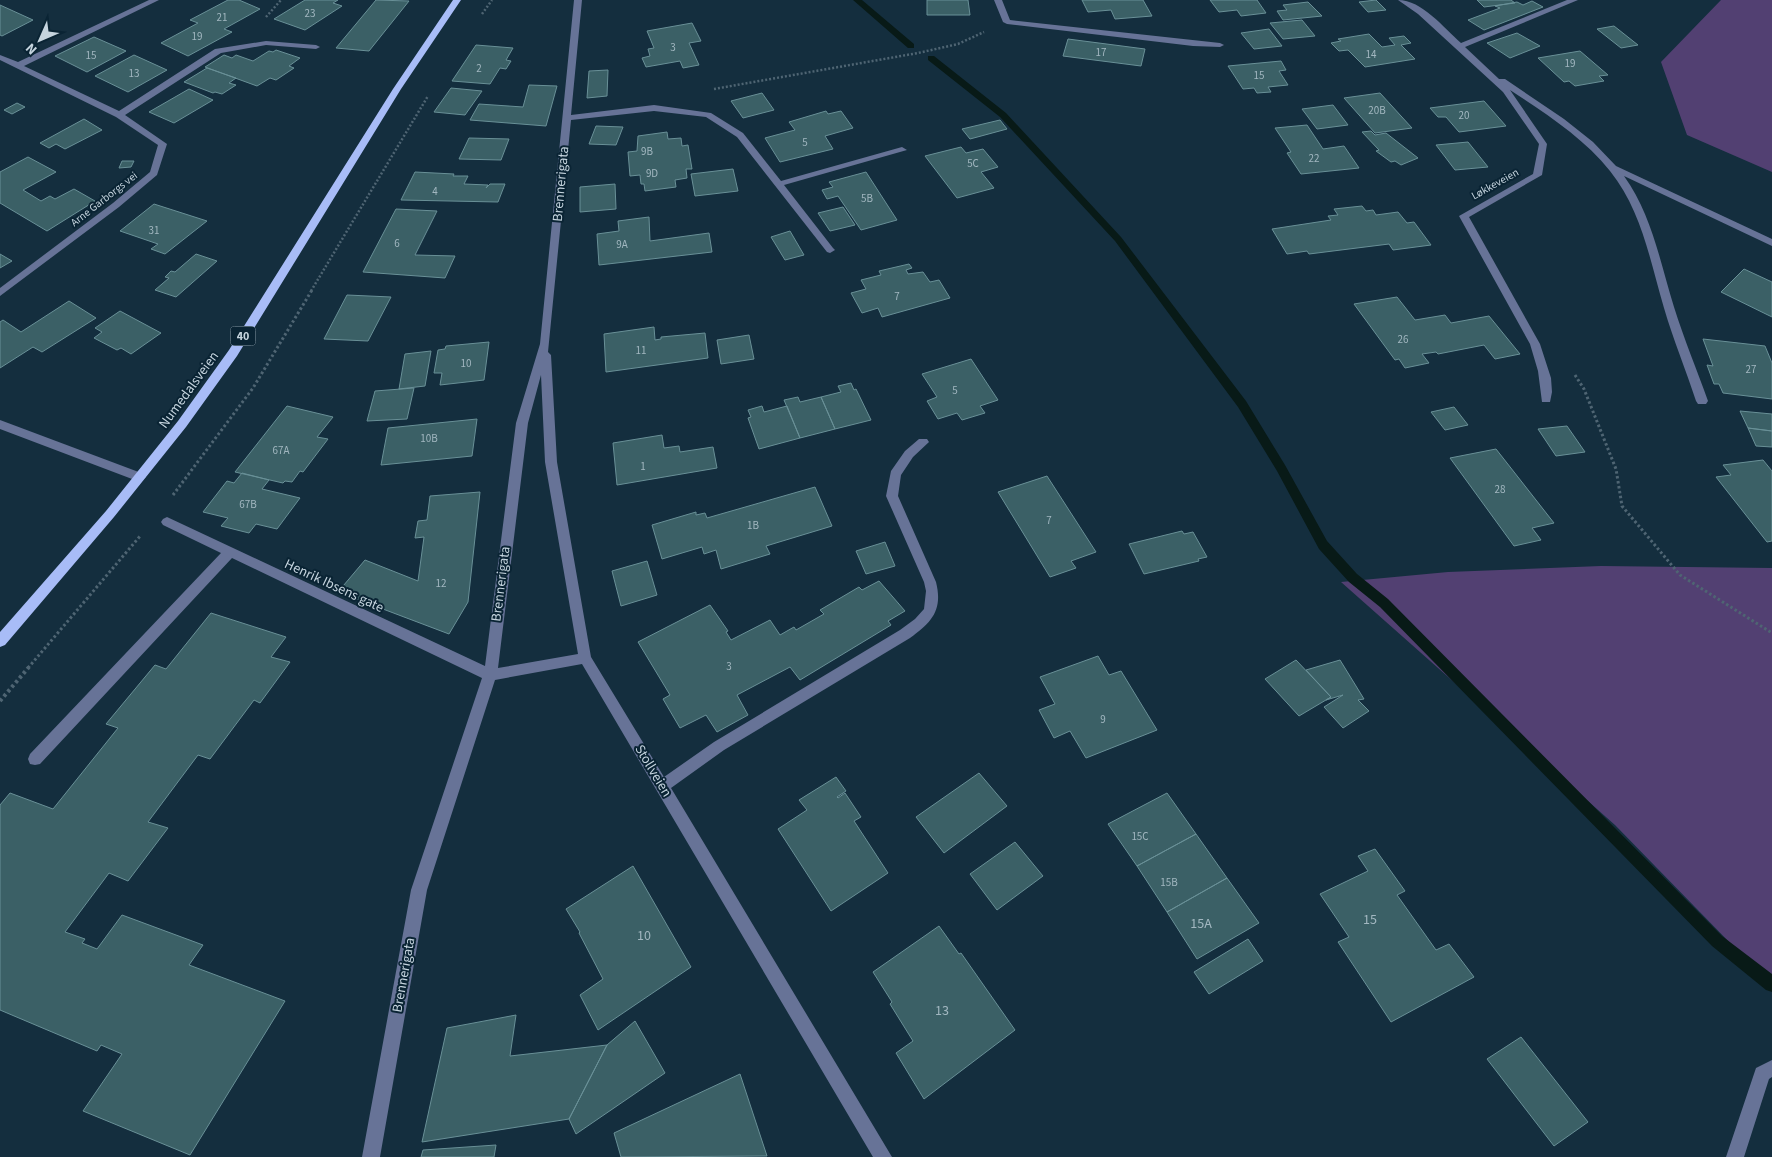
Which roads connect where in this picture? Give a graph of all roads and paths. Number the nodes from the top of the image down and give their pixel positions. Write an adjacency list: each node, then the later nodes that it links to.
1 (154, 0): 13 (street)
2 (463, 0): 7 (main road, Numedalsveien / 40)
3 (578, 0): 17 (street, Brennerigata)
4 (998, 0): 8 (street)
5 (1402, 0): 10 (street, Løkkeveien)
6 (1574, 0): 10 (street)
7 (455, 4): 30 (main road, Numedalsveien / 40)
8 (1007, 22): 9 (street); 15 (path)
9 (1220, 45)
10 (1460, 46): 14 (street, Løkkeveien)
11 (316, 47): 16 (street)
12 (0, 57): 13 (street, Arne Garborgs vei)
13 (17, 66): 16 (street, Arne Garborgs vei)
14 (1487, 72): 19 (street); 26 (street, Løkkeveien)
15 (705, 91)
16 (119, 114): 23 (street, Arne Garborgs vei)
17 (567, 118): 20 (street); 24 (street, Brennerigata)
18 (902, 150): 20 (street)
19 (1613, 168): 21 (street); 27 (street)
20 (779, 184): 22 (street)
21 (1772, 243)
22 (830, 250)
23 (0, 293)
24 (546, 344): 35 (street, Stollveien); 36 (street, Brennerigata)
25 (1574, 372): 33 (path)
26 (1546, 399)
27 (1702, 401)
28 (0, 424): 30 (street)
29 (924, 442): 38 (street)
30 (140, 477): 34 (main road, Numedalsveien / 40)
31 (167, 522): 32 (street, Henrik Ibsens gate)
32 (229, 553): 36 (street, Henrik Ibsens gate); 37 (street)
33 (1772, 633)
34 (0, 640)
35 (585, 658): 36 (street); 38 (street, Stollveien)
36 (490, 675): 40 (street, Brennerigata)
37 (35, 759)
38 (662, 786): 41 (street, Stollveien)
39 (1772, 1068): 42 (street)
40 (371, 1157)
41 (884, 1157)
42 (1735, 1157)

